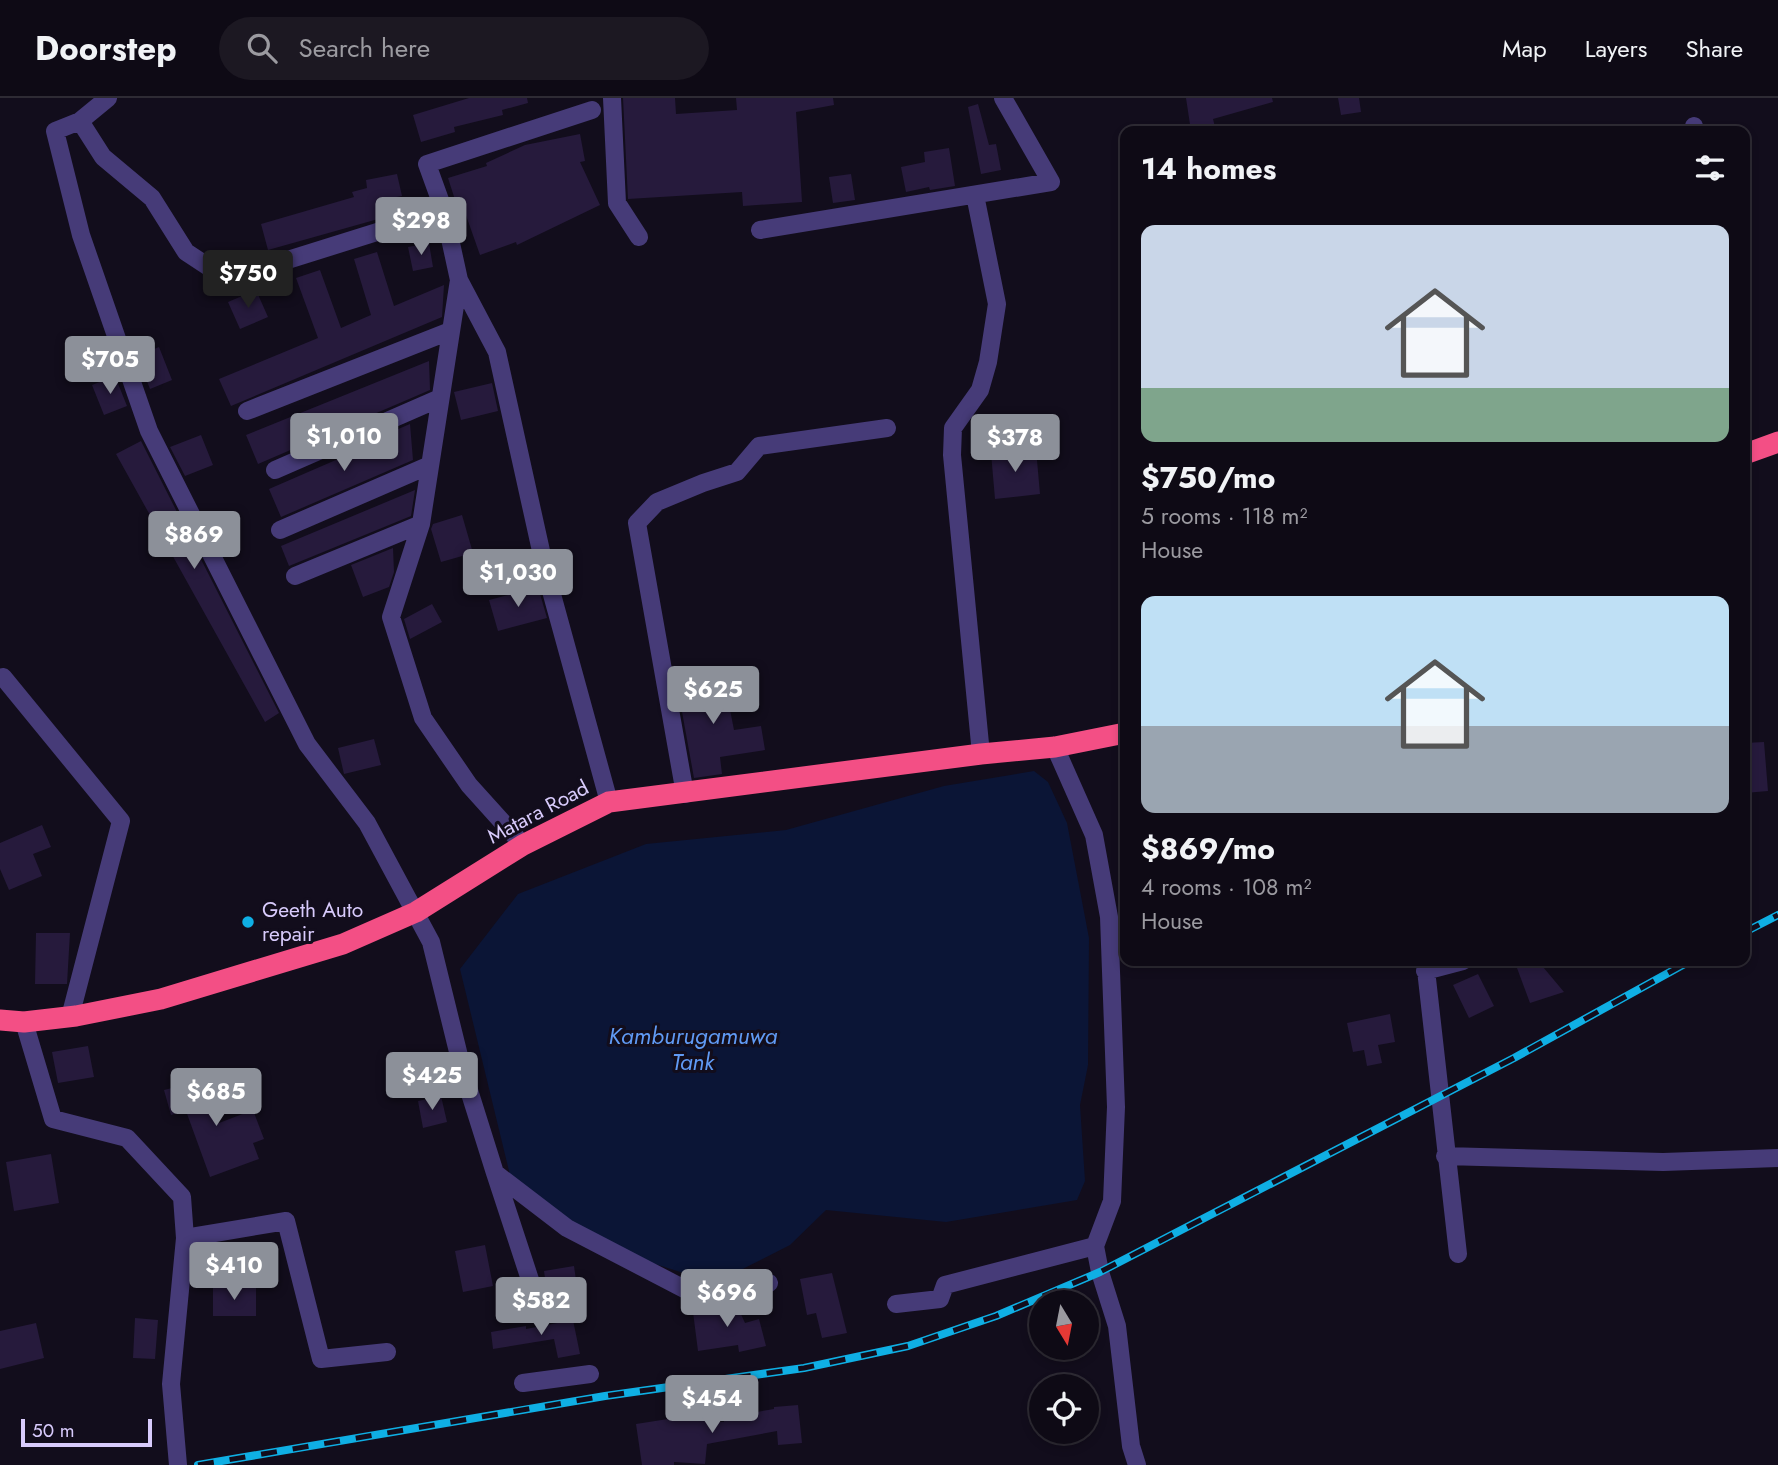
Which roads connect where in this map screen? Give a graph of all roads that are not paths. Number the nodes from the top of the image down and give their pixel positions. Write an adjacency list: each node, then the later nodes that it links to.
1 (108, 98): 5 (street)
2 (612, 98): 9 (street)
3 (1003, 98): 6 (street)
4 (592, 110): 7 (street)
5 (80, 121): 7 (street); 29 (street)
6 (975, 195): 8 (street); 25 (street)
7 (444, 211): 10 (street)
8 (760, 230)
9 (639, 237)
10 (459, 280): 11 (street); 27 (street)
11 (450, 331): 12 (street); 13 (street)
12 (440, 398): 17 (street); 18 (street)
13 (247, 411)
14 (887, 428): 26 (street)
15 (1778, 442): 16 (highway)
16 (1750, 452)
17 (430, 465): 19 (street); 20 (street)
18 (275, 470)
19 (421, 524): 21 (street); 28 (street)
20 (280, 530)
21 (295, 576)
22 (3, 677): 31 (street)
23 (1120, 734): 24 (highway, Matara Road)
24 (1055, 747): 25 (highway, Matara Road); 38 (street)
25 (981, 754): 26 (highway, Matara Road)
26 (685, 794): 27 (highway, Matara Road)
27 (609, 802): 28 (highway, Matara Road)
28 (523, 845): 29 (highway, Matara Road)
29 (416, 912): 31 (highway, Matara Road); 36 (street)
30 (1425, 966): 34 (street)
31 (70, 1017): 33 (highway, Matara Road)
32 (0, 1020): 33 (highway, Matara Road)
33 (24, 1022): 37 (street)
34 (1445, 1156): 35 (street); 39 (street)
35 (1778, 1158)
36 (495, 1173): 40 (street); 41 (street)
37 (185, 1238): 43 (street); 46 (street)
38 (1095, 1246): 42 (street); 47 (street)
39 (1458, 1254)
40 (769, 1283)
41 (537, 1301)
42 (896, 1304)
43 (387, 1352)
44 (590, 1374): 45 (street)
45 (523, 1383)
46 (178, 1465)
47 (1137, 1465)

